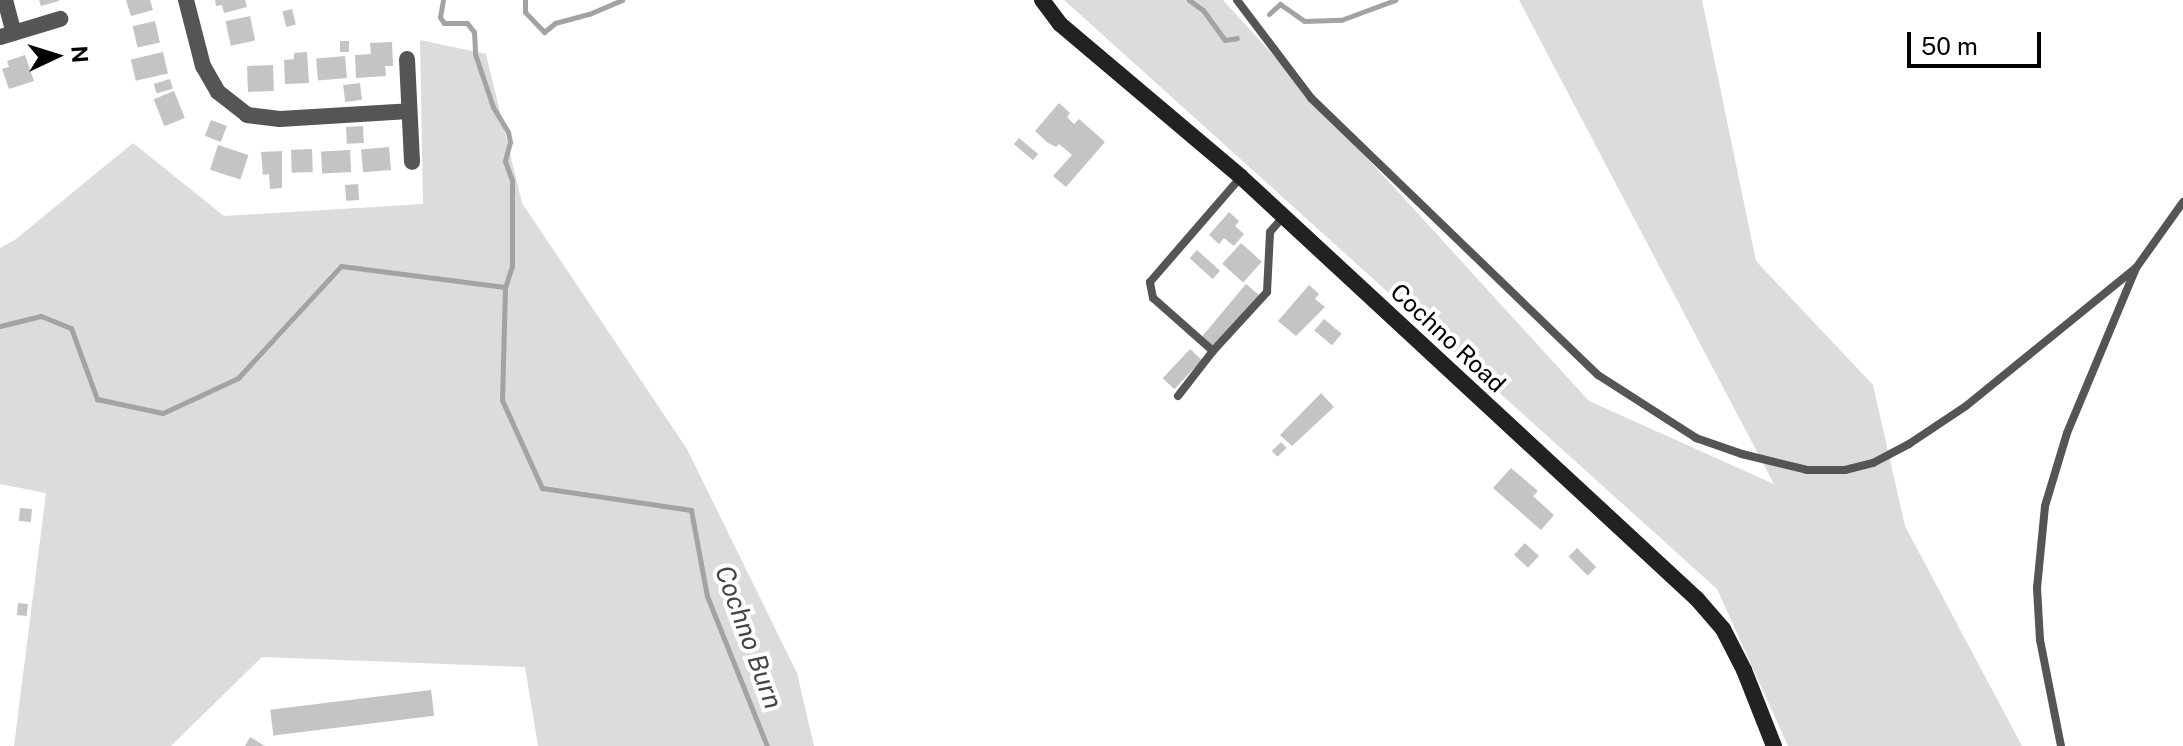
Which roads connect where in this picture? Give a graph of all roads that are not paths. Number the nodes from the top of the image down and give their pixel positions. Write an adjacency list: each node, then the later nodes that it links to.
1 (5, 0): 6 (street)
2 (186, 0): 8 (street)
3 (1042, 0): 10 (street, Cochno Road)
4 (1237, 0): 13 (lane)
5 (60, 19): 6 (street)
6 (7, 35)
7 (407, 59): 8 (street)
8 (409, 111): 9 (street)
9 (412, 162)
10 (1241, 177): 12 (street, Cochno Road); 14 (lane)
11 (2183, 202): 13 (lane)
12 (1283, 217): 14 (lane); 16 (street, Cochno Road)
13 (2136, 268): 17 (lane)
14 (1213, 351): 15 (lane)
15 (1178, 396)
16 (1774, 746)
17 (2061, 746)

